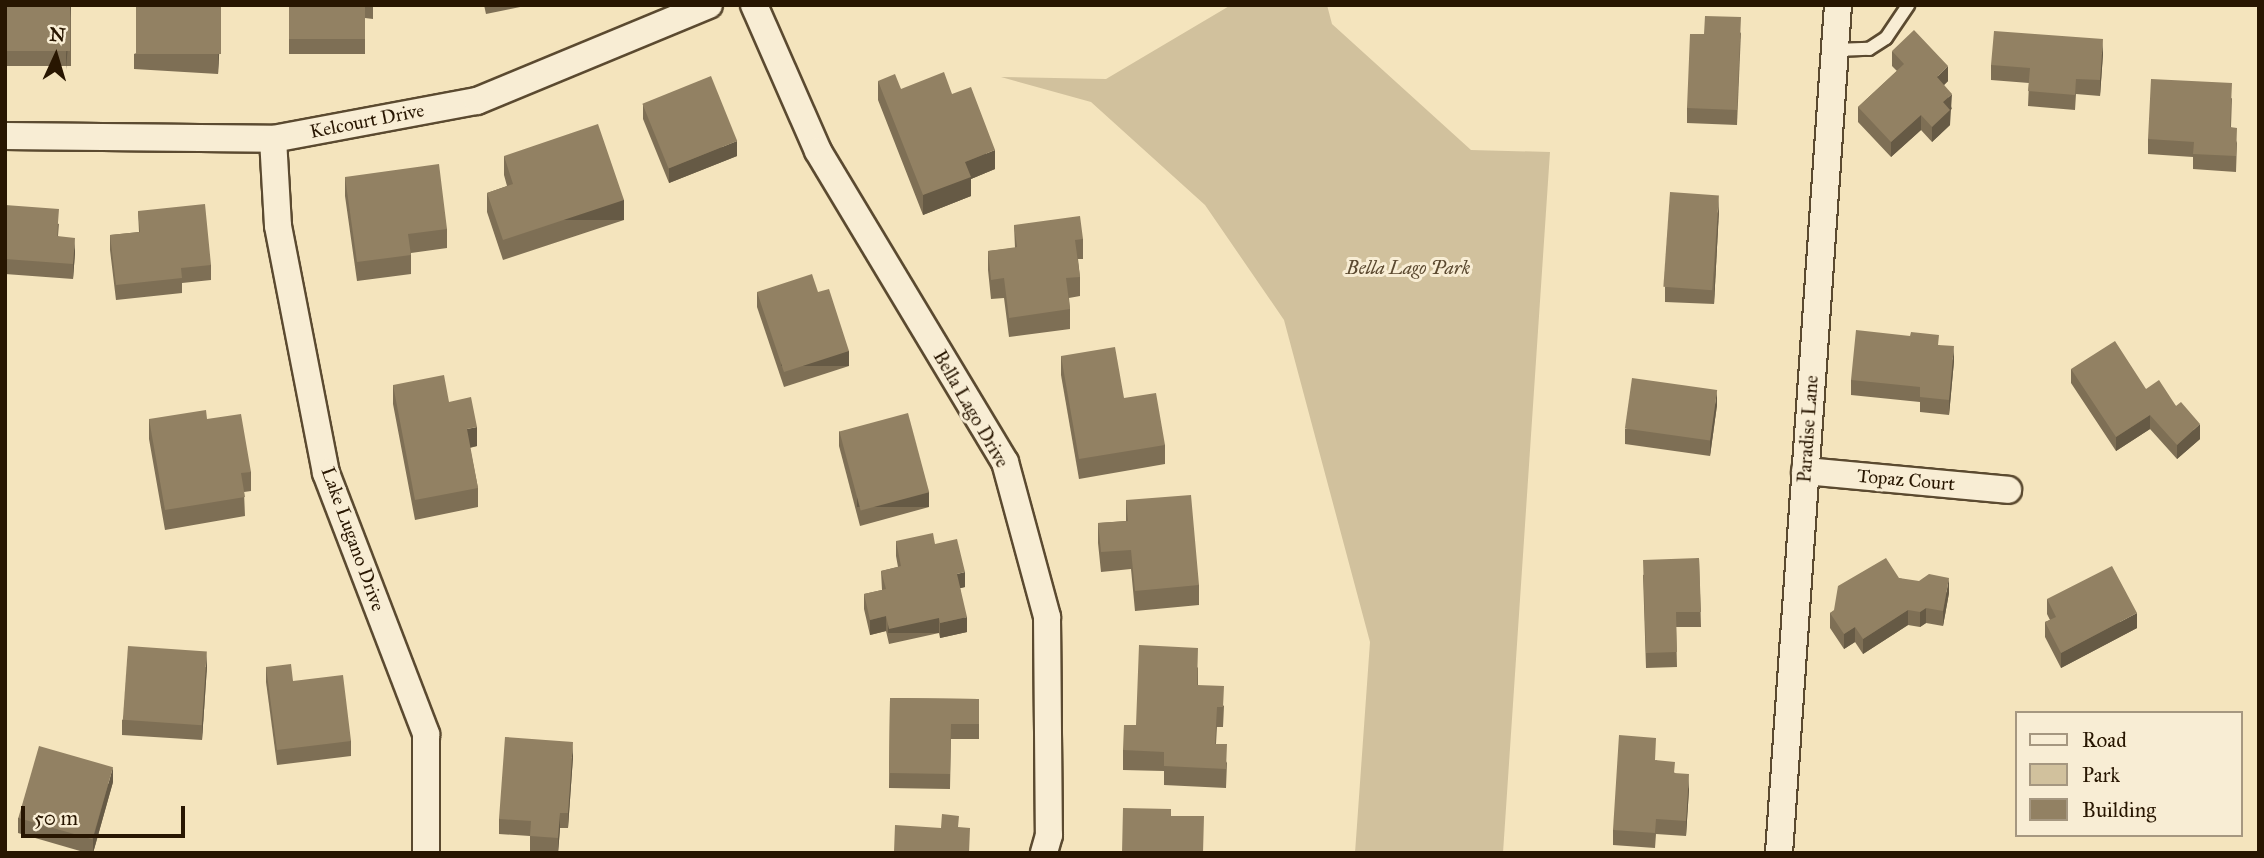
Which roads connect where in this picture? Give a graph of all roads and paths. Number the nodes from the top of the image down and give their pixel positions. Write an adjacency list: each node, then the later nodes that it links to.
1 (709, 5): 7 (street, Kelcourt Drive)
2 (754, 5): 11 (street, Bella Lago Drive)
3 (1838, 5): 5 (street, Paradise Lane)
4 (1908, 5): 5 (lane)
5 (1835, 50): 8 (street, Paradise Lane)
6 (5, 136): 7 (street, Kelcourt Drive)
7 (273, 139): 10 (street, Lake Lugano Drive)
8 (1805, 471): 9 (street, Topaz Court); 12 (street, Paradise Lane)
9 (2008, 490)
10 (426, 853)
11 (1044, 853)
12 (1779, 853)

